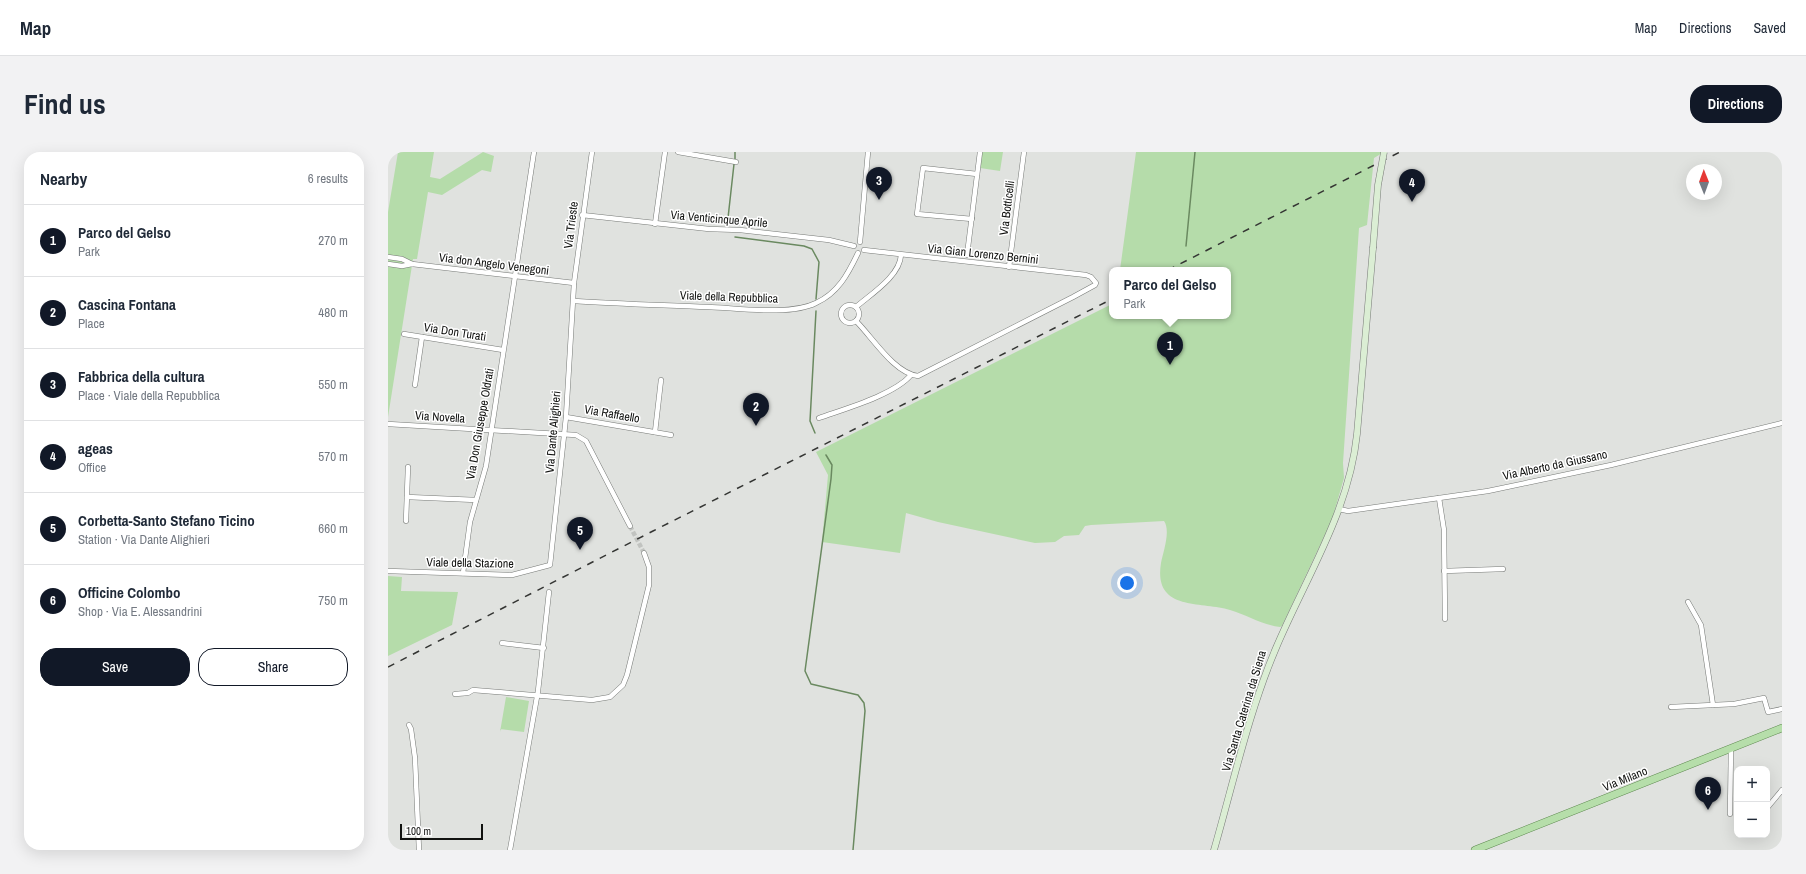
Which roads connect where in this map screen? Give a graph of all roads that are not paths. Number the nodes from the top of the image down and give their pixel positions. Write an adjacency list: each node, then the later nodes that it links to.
1 (534, 152): 24 (street, Via Don Giuseppe Oldrati)
2 (592, 152): 11 (street, Via Trieste)
3 (665, 152): 13 (street)
4 (678, 152): 9 (street)
5 (868, 152): 14 (street)
6 (980, 152): 10 (street)
7 (1024, 152): 23 (street, Via Botticelli)
8 (1384, 152): 47 (street, bridge)
9 (734, 162)
10 (977, 174): 12 (street); 12 (street)
11 (582, 215): 13 (street, Via Venticinque Aprile); 25 (street, Via Trieste)
12 (972, 220): 19 (street)
13 (655, 224): 15 (street, Via Venticinque Aprile)
14 (860, 242): 15 (street); 16 (street)
15 (854, 246): 17 (street)
16 (864, 250): 17 (street); 18 (street, Via Gian Lorenzo Bernini)
17 (858, 253): 26 (street, Viale della Repubblica)
18 (901, 255): 23 (street, Via Gian Lorenzo Bernini); 27 (street)
19 (967, 255)
20 (388, 257): 22 (street, Via don Angelo Venegoni)
21 (388, 264): 22 (street, Via don Angelo Venegoni)
22 (412, 264): 24 (street, Via don Angelo Venegoni)
23 (1009, 267): 32 (street, Via Gian Lorenzo Bernini)
24 (514, 276): 25 (street, Via don Angelo Venegoni); 31 (street, Via Don Giuseppe Oldrati)
25 (574, 283): 26 (street, Via Trieste)
26 (574, 301): 35 (street, Via Dante Alighieri)
27 (856, 307): 28 (street); 28 (street)
28 (856, 321): 32 (street)
29 (404, 334): 30 (street, Via Don Turati)
30 (422, 337): 31 (street, Via Don Turati); 34 (street)
31 (503, 350): 39 (street, Via Don Giuseppe Oldrati)
32 (910, 375): 36 (street)
33 (661, 380): 40 (street, Via Raffaello)
34 (415, 385)
35 (566, 417): 40 (street, Via Raffaello); 41 (street, Via Dante Alighieri)
36 (819, 418)
37 (1782, 423): 45 (street, Via Alberto da Giussano)
38 (388, 424): 39 (street, Via Novella)
39 (490, 430): 41 (street, Via Novella); 46 (street, Via Don Giuseppe Oldrati)
40 (655, 432): 42 (street, Via Raffaello)
41 (564, 434): 49 (street, Via Novella); 51 (street, Via Dante Alighieri)
42 (671, 434)
43 (408, 467): 44 (street)
44 (407, 497): 46 (street); 48 (street)
45 (1439, 498): 47 (street, Via Alberto da Giussano); 54 (street)
46 (476, 500): 55 (street, Via Don Giuseppe Oldrati)
47 (1339, 509): 75 (street, Via Santa Caterina da Siena)
48 (406, 521)
49 (630, 526)
50 (644, 553): 62 (street)
51 (550, 565): 55 (street, Viale della Stazione)
52 (1503, 569): 54 (street)
53 (388, 571): 55 (street, Viale della Stazione)
54 (1444, 571): 58 (street)
55 (463, 574)
56 (549, 592): 60 (street)
57 (1688, 602): 63 (street)
58 (1445, 619)
59 (502, 643): 60 (street)
60 (544, 648): 62 (street)
61 (455, 694): 62 (street)
62 (537, 696): 74 (street)
63 (1713, 705): 64 (street); 65 (street)
64 (1671, 707)
65 (1782, 709)
66 (409, 725): 73 (street)
67 (1782, 728): 68 (main road, Via Milano)
68 (1731, 748): 71 (street); 72 (main road, Via Milano)
69 (1782, 790): 70 (street)
70 (1770, 804)
71 (1730, 814)
72 (1488, 848): 76 (main road, Via Milano)
73 (419, 850)
74 (510, 850)
75 (1214, 850)
76 (1476, 850)

